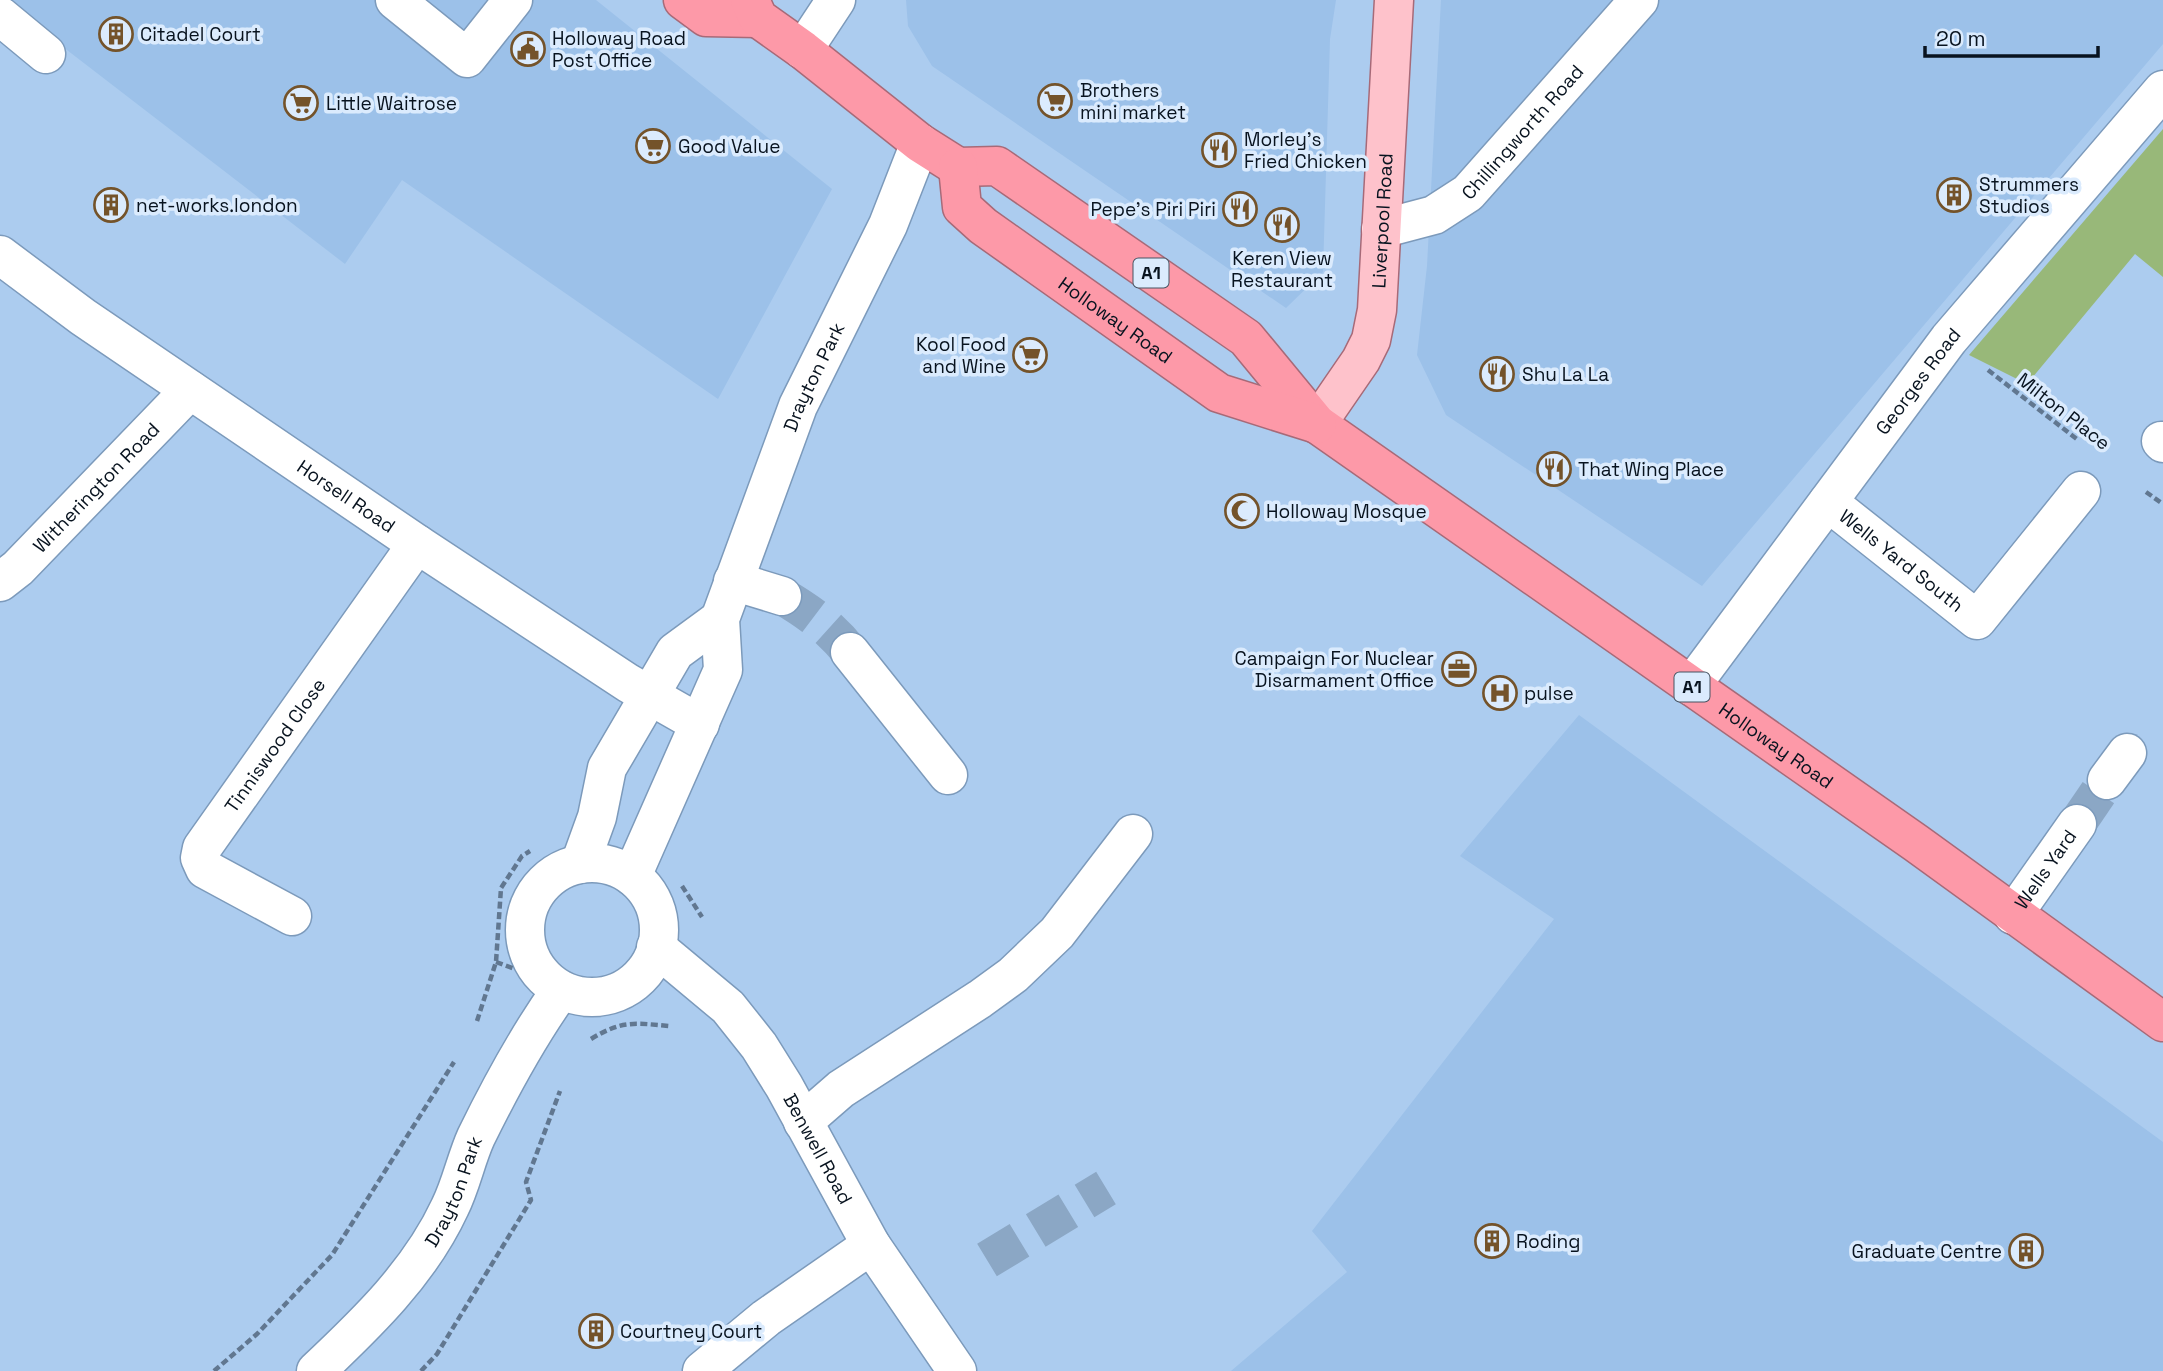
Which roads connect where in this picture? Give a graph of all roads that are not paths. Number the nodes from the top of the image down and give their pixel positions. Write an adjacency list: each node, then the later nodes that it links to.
1 (396, 0): 6 (street)
2 (683, 0): 7 (highway)
3 (836, 0): 9 (street)
4 (1394, 0): 14 (main road, Liverpool Road)
5 (1639, 0): 14 (street, Chillingworth Road)
6 (505, 3)
7 (754, 9): 9 (highway)
8 (0, 16): 10 (street)
9 (803, 50): 12 (highway)
10 (46, 54)
11 (2163, 90): 19 (street, Georges Road)
12 (920, 143): 13 (highway); 21 (street, Drayton Park)
13 (958, 167): 17 (highway, Holloway Road / A1); 17 (highway, Holloway Road / A1)
14 (1381, 229): 17 (main road, Liverpool Road)
15 (0, 255): 16 (street, Horsell Road)
16 (190, 390): 20 (street, Horsell Road); 22 (street, Witherington Road)
17 (1317, 424): 26 (highway, Holloway Road / A1)
18 (2081, 491): 19 (street, Wells Yard South)
19 (1828, 502): 26 (street, Georges Road)
20 (417, 544): 27 (street, Horsell Road); 35 (street, Tinniswood Close)
21 (733, 581): 23 (street); 24 (street, Drayton Park)
22 (0, 582)
23 (782, 596)
24 (720, 619): 27 (street); 28 (street, Drayton Park)
25 (850, 652): 29 (street)
26 (1690, 687): 34 (highway, Holloway Road / A1)
27 (650, 694): 28 (street, Horsell Road); 32 (street)
28 (700, 724): 33 (street, Drayton Park)
29 (948, 775)
30 (2077, 824): 34 (street, Wells Yard)
31 (1133, 834): 39 (street)
32 (580, 864): 33 (street); 37 (street)
33 (632, 876): 36 (street)
34 (2012, 915): 38 (highway, Holloway Road / A1)
35 (292, 916)
36 (656, 947): 37 (street); 39 (street, Benwell Road)
37 (561, 990): 41 (street, Drayton Park)
38 (2163, 1023)
39 (803, 1122): 40 (street, Benwell Road)
40 (872, 1245): 42 (street); 43 (street, Benwell Road)
41 (316, 1371)
42 (702, 1371)
43 (957, 1371)

